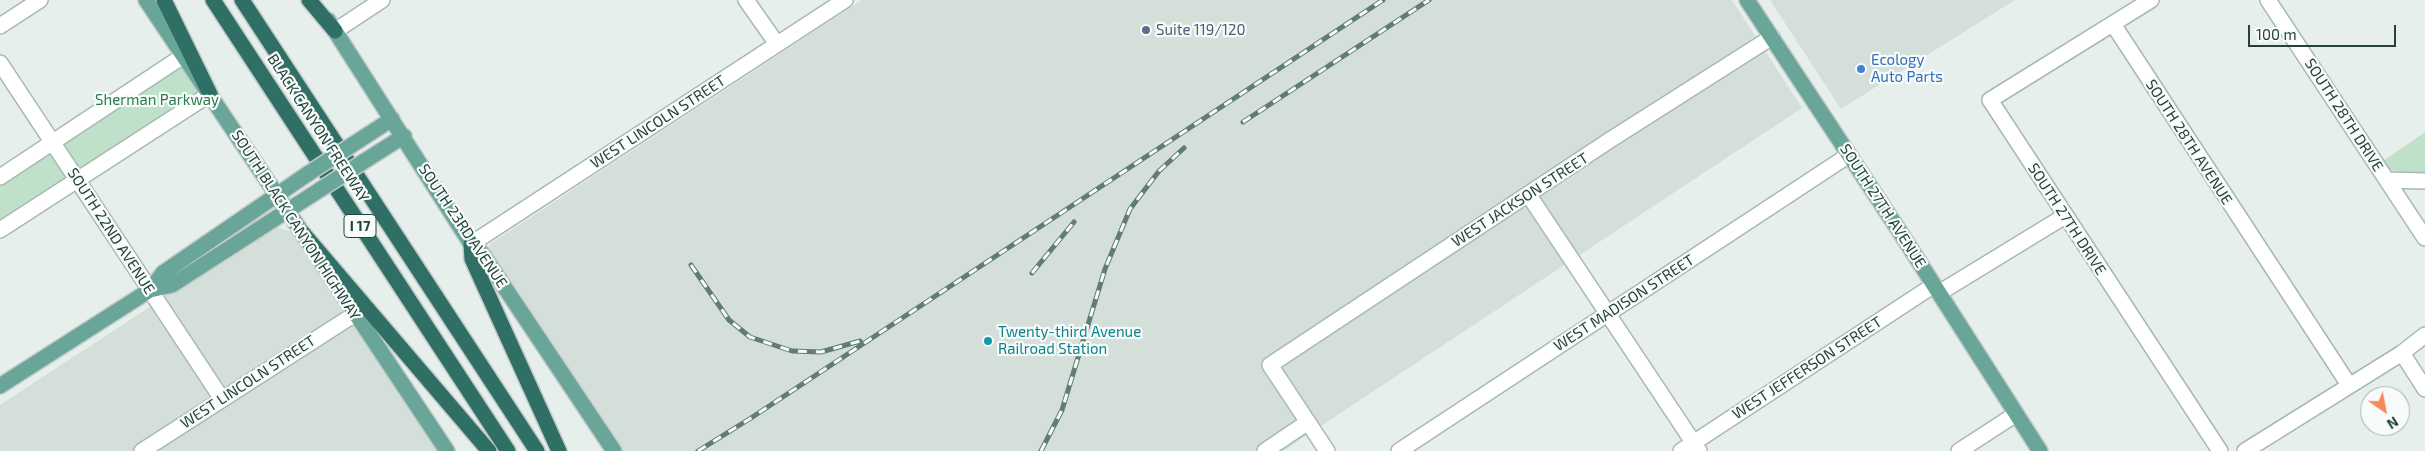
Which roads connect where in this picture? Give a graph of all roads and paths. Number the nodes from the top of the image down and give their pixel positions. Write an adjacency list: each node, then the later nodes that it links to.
1 (40, 0): 15 (street)
2 (146, 0): 19 (main road, SOUTH BLACK CANYON HIGHWAY)
3 (164, 0): 21 (highway)
4 (213, 0): 54 (highway, BLACK CANYON FREEWAY / I 17)
5 (242, 0): 55 (highway, BLACK CANYON FREEWAY / I 17)
6 (309, 0): 16 (highway)
7 (315, 0): 16 (main road, SOUTH 23RD AVENUE)
8 (382, 0): 16 (street)
9 (746, 0): 18 (street)
10 (846, 0): 18 (street, WEST LINCOLN STREET)
11 (1747, 0): 17 (main road, SOUTH 27TH AVENUE)
12 (2151, 0): 14 (street)
13 (2268, 0): 28 (street, SOUTH 28TH DRIVE)
14 (2113, 24): 33 (street, SOUTH 27TH DRIVE); 44 (street, SOUTH 28TH AVENUE)
15 (0, 26)
16 (335, 31): 22 (main road, SOUTH 23RD AVENUE)
17 (1772, 37): 25 (main road, SOUTH 27TH AVENUE); 30 (street, WEST JACKSON STREET)
18 (777, 44): 37 (street, WEST LINCOLN STREET)
19 (182, 56): 21 (main road, SOUTH BLACK CANYON HIGHWAY); 24 (street)
20 (0, 63): 24 (street, SOUTH 22ND AVENUE)
21 (210, 94): 27 (street); 31 (main road, SOUTH BLACK CANYON HIGHWAY)
22 (392, 119): 23 (main road, SOUTH 23RD AVENUE); 31 (main road, bridge)
23 (404, 136): 32 (main road, bridge); 37 (main road, SOUTH 23RD AVENUE)
24 (52, 143): 26 (street); 27 (street, SOUTH 22ND AVENUE)
25 (1849, 155): 38 (main road, SOUTH 27TH AVENUE); 40 (street, WEST MADISON STREET)
26 (0, 177)
27 (77, 180): 34 (street); 39 (street, SOUTH 22ND AVENUE)
28 (2387, 180): 29 (street); 36 (street, SOUTH 28TH DRIVE)
29 (2425, 181)
30 (1528, 194): 40 (street); 49 (street, WEST JACKSON STREET)
31 (276, 195): 32 (main road, SOUTH BLACK CANYON HIGHWAY); 39 (main road)
32 (286, 211): 35 (main road, SOUTH BLACK CANYON HIGHWAY); 39 (main road)
33 (2065, 216): 38 (street, WEST JEFFERSON STREET); 64 (street, SOUTH 27TH DRIVE)
34 (0, 230)
35 (302, 232): 41 (main road, SOUTH BLACK CANYON HIGHWAY); 53 (highway)
36 (2425, 238)
37 (471, 244): 56 (highway); 57 (main road, SOUTH 23RD AVENUE)
38 (1937, 289): 48 (main road, SOUTH 27TH AVENUE); 50 (street, WEST JEFFERSON STREET)
39 (150, 290): 45 (main road); 47 (street, SOUTH 22ND AVENUE)
40 (1608, 313): 50 (street); 60 (street, WEST MADISON STREET)
41 (355, 314): 47 (street, WEST LINCOLN STREET); 52 (main road, SOUTH BLACK CANYON HIGHWAY)
42 (2425, 333): 43 (street)
43 (2402, 353): 44 (street); 46 (street)
44 (2349, 385): 65 (street)
45 (0, 386)
46 (2425, 389)
47 (222, 399): 51 (street, WEST LINCOLN STREET)
48 (2016, 414): 62 (street); 63 (main road, SOUTH 27TH AVENUE)
49 (1308, 422): 58 (street); 59 (street)
50 (1696, 447): 61 (street, WEST JEFFERSON STREET)
51 (142, 451)
52 (447, 451)
53 (489, 451)
54 (508, 451)
55 (537, 451)
56 (559, 451)
57 (614, 451)
58 (1265, 451)
59 (1328, 451)
60 (1399, 451)
61 (1680, 451)
62 (1959, 451)
63 (2040, 451)
64 (2220, 451)
65 (2245, 451)

